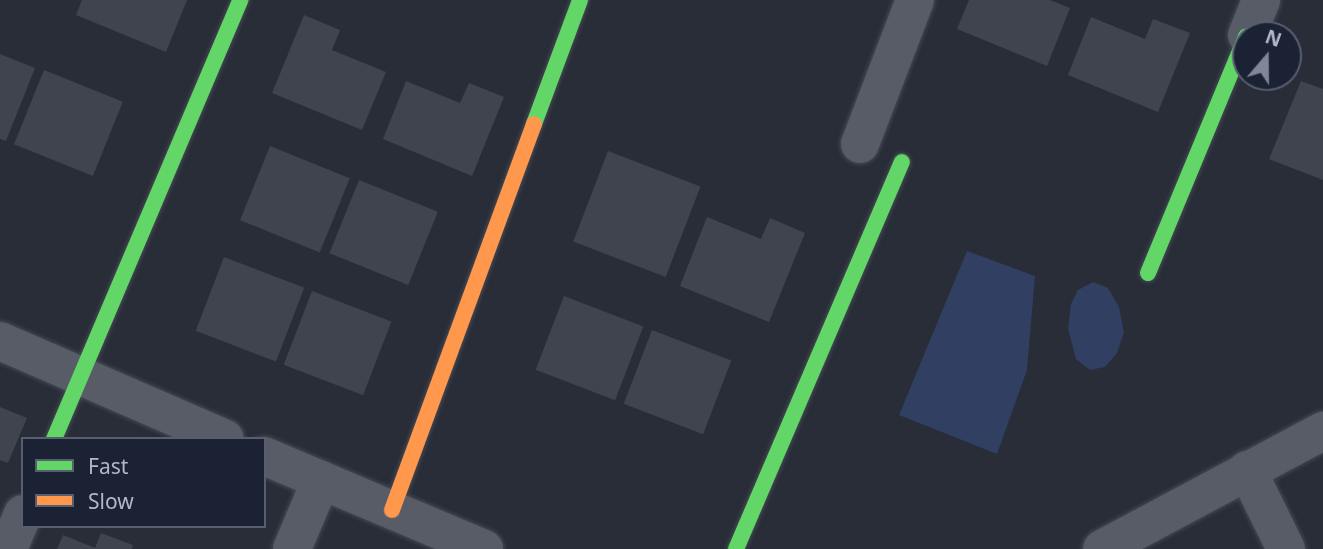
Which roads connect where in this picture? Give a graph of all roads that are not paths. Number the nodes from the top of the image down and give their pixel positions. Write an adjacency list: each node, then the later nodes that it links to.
1 (240, 0): 11 (street)
2 (580, 0): 18 (street)
3 (915, 0): 7 (street)
4 (1261, 0): 5 (street)
5 (1252, 21)
6 (1232, 70): 9 (street)
7 (860, 144)
8 (902, 162): 23 (street)
9 (1148, 273)
10 (0, 341): 11 (street)
11 (80, 375): 13 (street); 14 (street)
12 (1323, 431): 16 (street)
13 (55, 437)
14 (220, 437)
15 (266, 457): 17 (street)
16 (1247, 470): 24 (street); 25 (street)
17 (321, 480): 18 (street); 21 (street)
18 (393, 510): 22 (street)
19 (21, 519): 20 (street)
20 (8, 549)
21 (292, 549)
22 (484, 549)
23 (736, 549)
24 (1102, 549)
25 (1286, 549)

